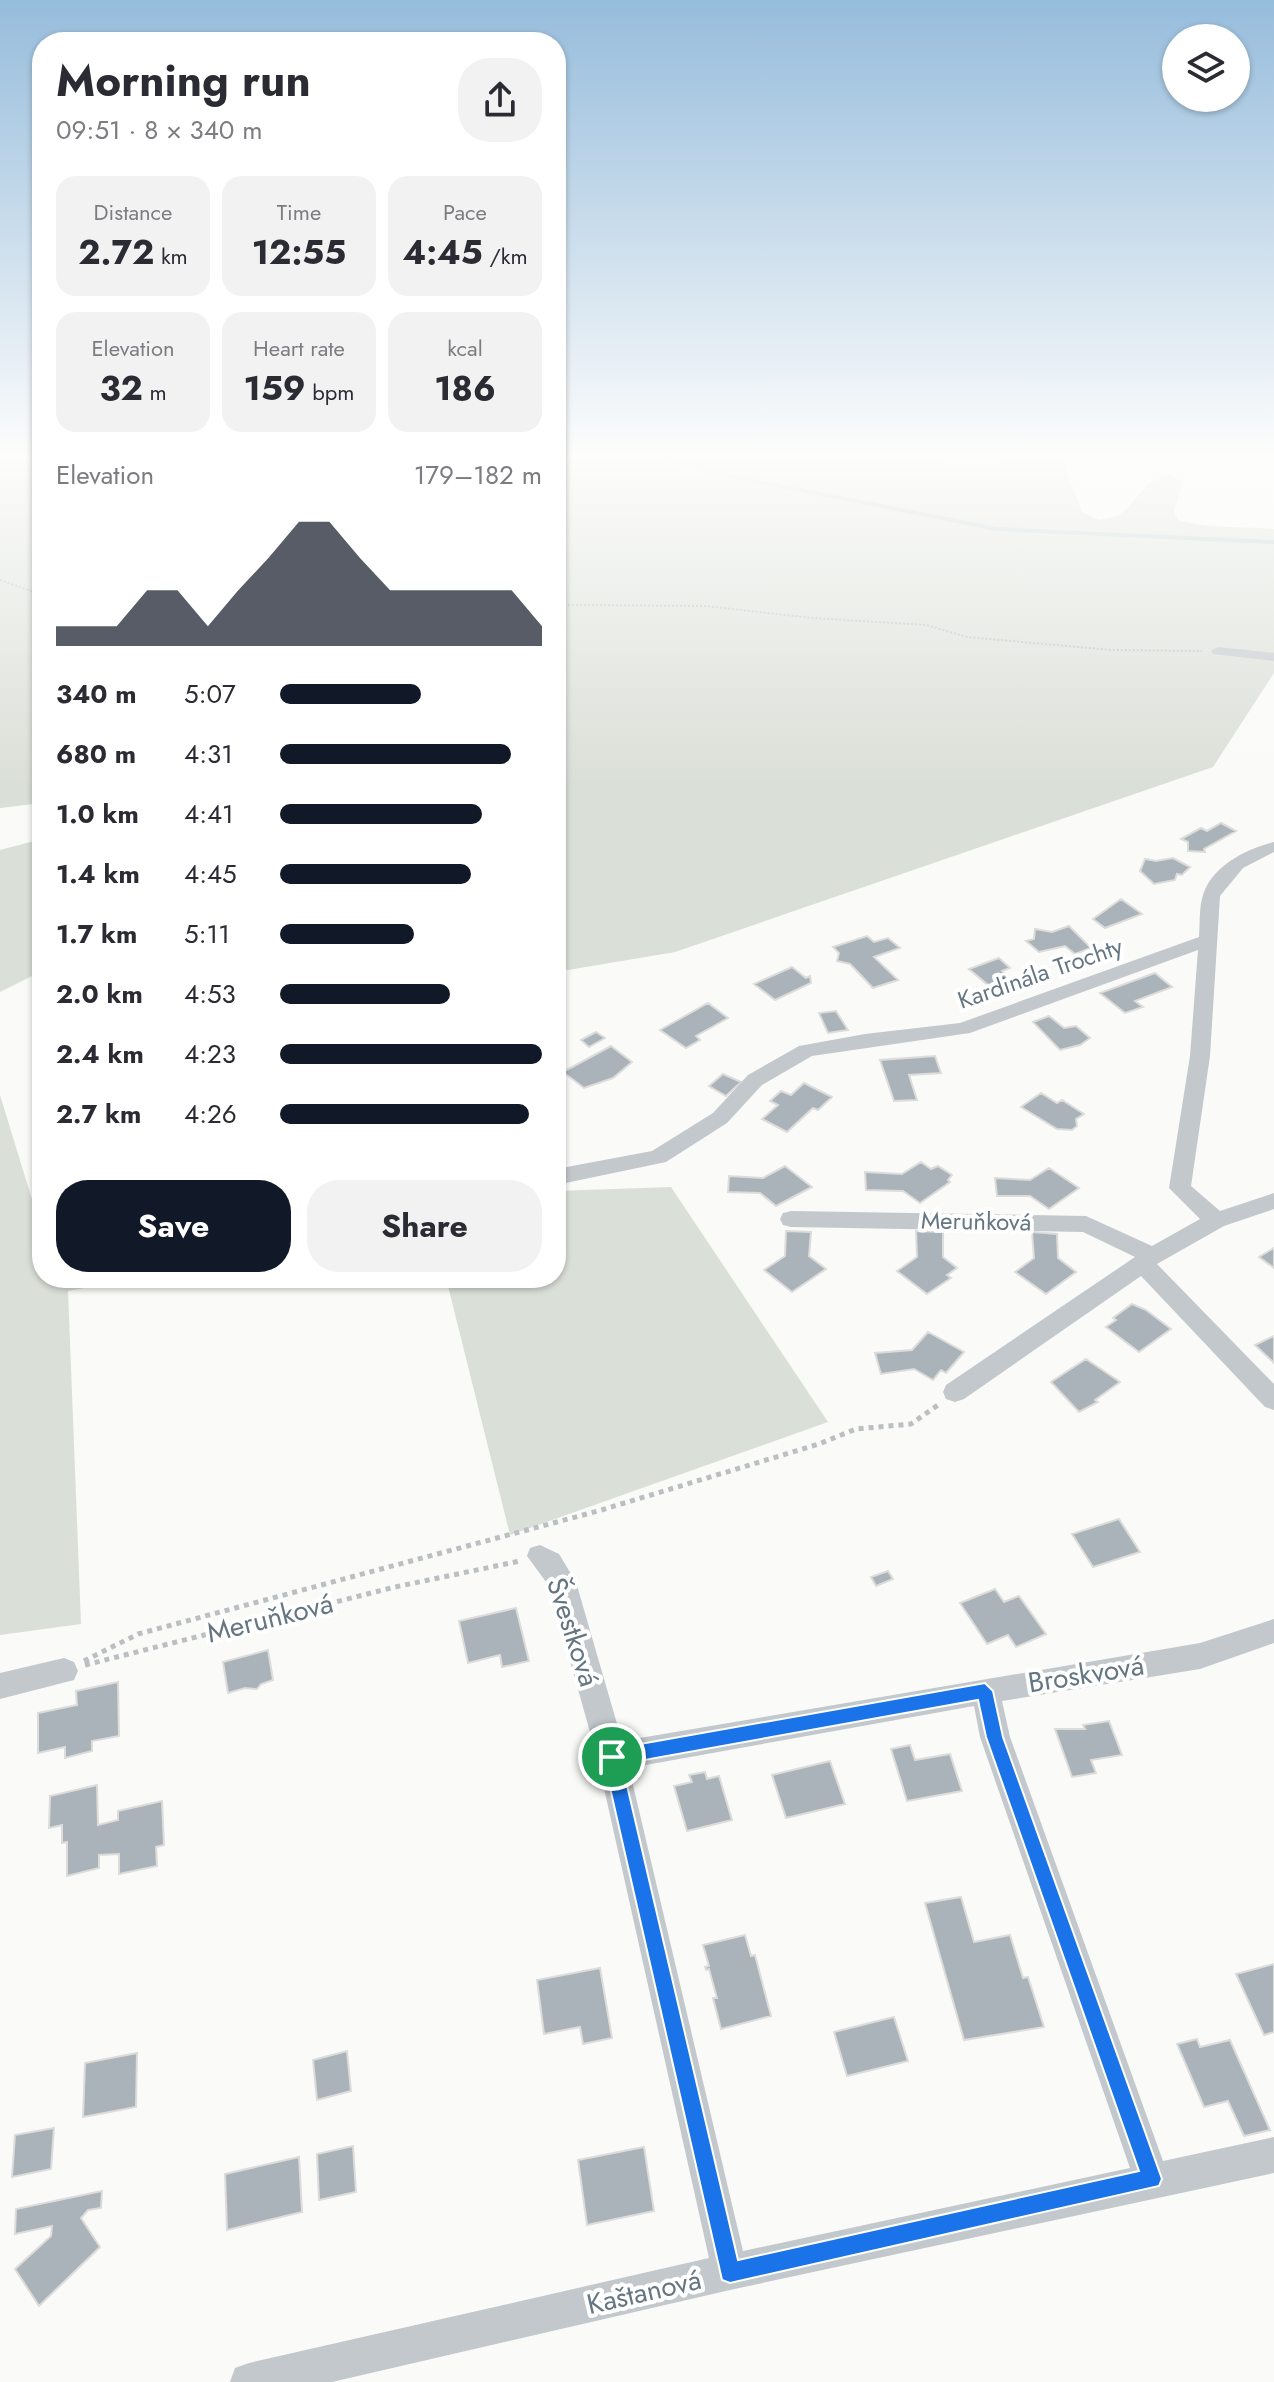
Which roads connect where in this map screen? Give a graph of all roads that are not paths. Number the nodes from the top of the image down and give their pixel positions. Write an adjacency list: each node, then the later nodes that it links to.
1 (1218, 651): 2 (street)
2 (1274, 657)
3 (1274, 847): 4 (street)
4 (1208, 940): 5 (street, Kardinála Trochty); 8 (street)
5 (566, 1175)
6 (1274, 1201): 8 (street)
7 (791, 1219): 9 (street, Meruňková)
8 (1216, 1220): 9 (street)
9 (1148, 1259): 10 (street); 11 (street)
10 (955, 1392)
11 (1274, 1400)
12 (540, 1556): 17 (street, Švestková)
13 (1274, 1631): 16 (street, Broskvová)
14 (64, 1671): 15 (street)
15 (0, 1686)
16 (985, 1691): 17 (street, Broskvová); 19 (street)
17 (612, 1757): 20 (street, Švestková)
18 (1274, 2155): 19 (street, Kaštanová)
19 (1152, 2179): 20 (street, Kaštanová)
20 (730, 2272): 21 (street, Kaštanová)
21 (249, 2382)

